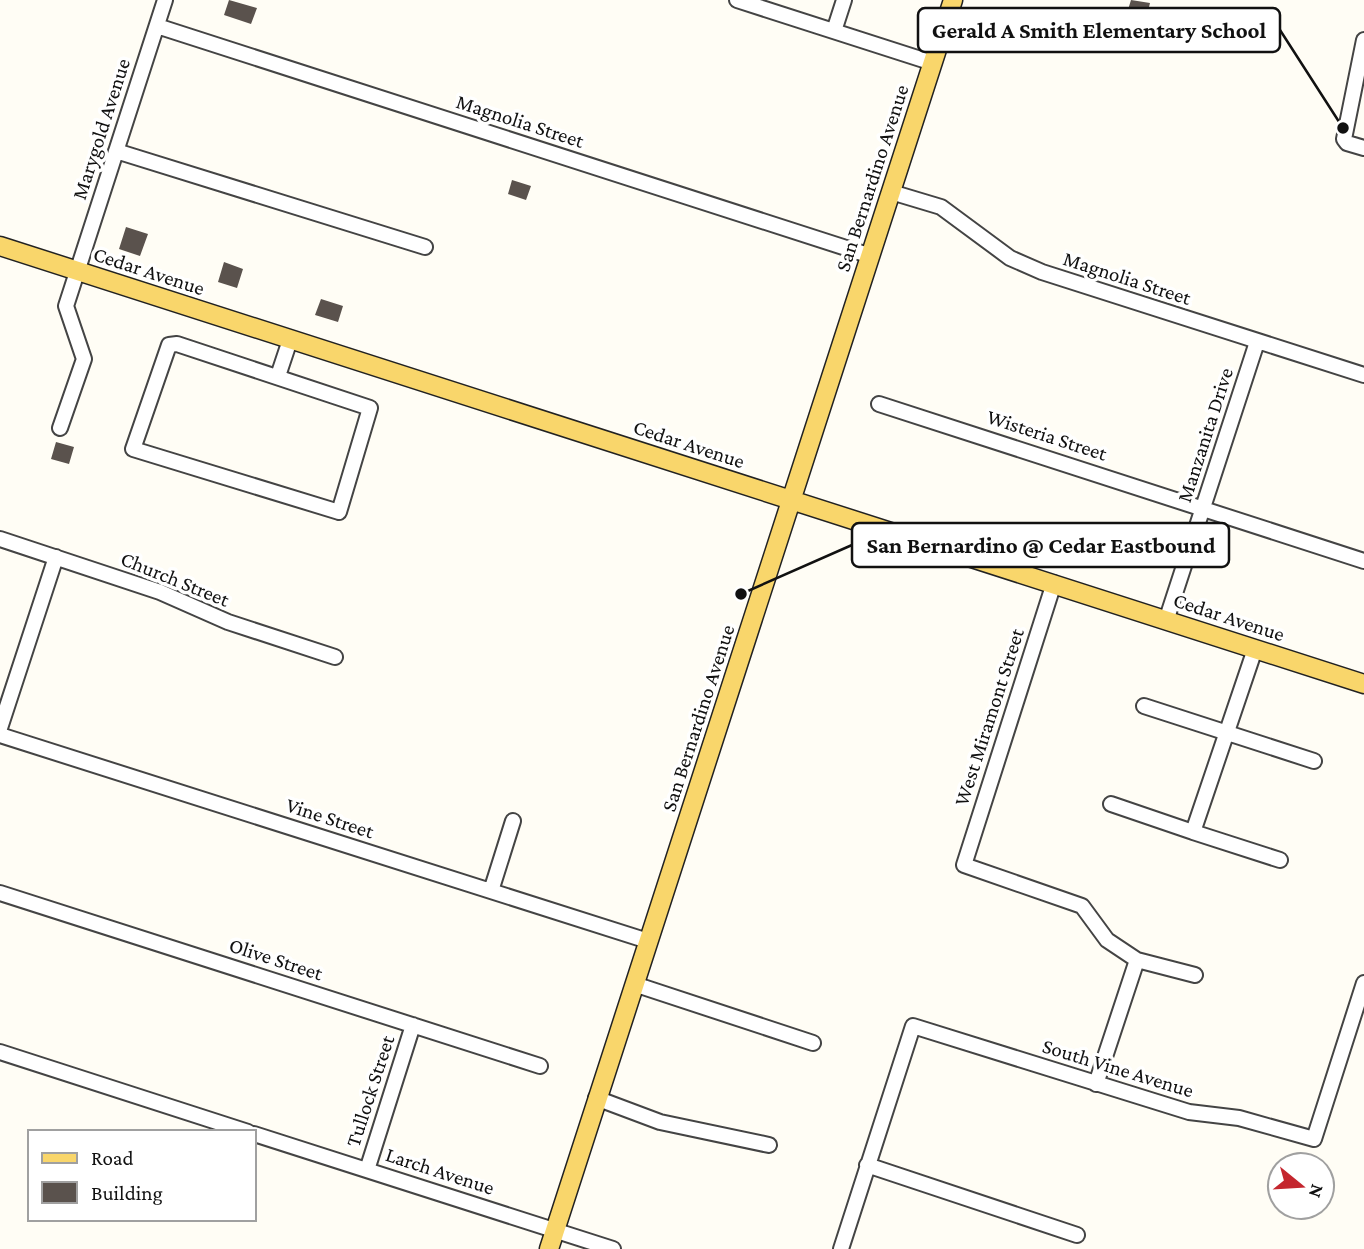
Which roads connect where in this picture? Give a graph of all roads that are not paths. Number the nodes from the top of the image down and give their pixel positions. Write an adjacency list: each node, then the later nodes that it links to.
1 (165, 0): 5 (street, Marygold Avenue)
2 (737, 0): 6 (street)
3 (844, 0): 6 (street)
4 (953, 0): 8 (main road, San Bernardino Avenue)
5 (156, 26): 11 (street, Marygold Avenue); 15 (street, Magnolia Street)
6 (834, 31): 8 (street)
7 (1364, 40): 9 (street)
8 (933, 63): 12 (main road, San Bernardino Avenue)
9 (1358, 106): 10 (street)
10 (1364, 148)
11 (116, 151): 14 (street); 16 (street, Marygold Avenue)
12 (891, 191): 15 (main road, San Bernardino Avenue); 18 (street, Magnolia Street)
13 (0, 246): 16 (main road, Cedar Avenue)
14 (425, 247)
15 (871, 256): 23 (main road, San Bernardino Avenue)
16 (77, 271): 17 (main road, Cedar Avenue); 22 (street, Marygold Avenue)
17 (290, 340): 20 (street); 23 (main road, Cedar Avenue)
18 (1257, 342): 19 (street, Magnolia Street); 24 (street, Manzanita Drive)
19 (1364, 375)
20 (278, 376): 20 (street)
21 (879, 404): 24 (street, Wisteria Street)
22 (60, 428)
23 (792, 501): 28 (main road, Cedar Avenue); 44 (main road, San Bernardino Avenue)
24 (1203, 507): 27 (street, Wisteria Street); 29 (street, Manzanita Drive)
25 (0, 539): 26 (street, Church Street)
26 (56, 557): 31 (street, Church Street); 34 (street)
27 (1364, 561)
28 (1054, 583): 29 (main road, Cedar Avenue); 45 (street, West Miramont Street)
29 (1166, 621): 30 (main road, Cedar Avenue)
30 (1255, 649): 32 (main road, Cedar Avenue); 35 (street)
31 (335, 657)
32 (1364, 684)
33 (1144, 706): 35 (street)
34 (0, 728)
35 (1227, 732): 37 (street); 40 (street)
36 (0, 735): 42 (street, Vine Street)
37 (1314, 761)
38 (1111, 804): 40 (street)
39 (513, 821): 42 (street)
40 (1193, 832): 41 (street)
41 (1280, 860)
42 (491, 891): 44 (street, Vine Street)
43 (0, 893): 49 (street, Olive Street)
44 (648, 941): 48 (main road, San Bernardino Avenue)
45 (1137, 960): 46 (street); 53 (street)
46 (1195, 975)
47 (1364, 983): 53 (street, South Vine Avenue)
48 (634, 984): 50 (street); 54 (main road, San Bernardino Avenue)
49 (413, 1025): 52 (street, Olive Street); 59 (street, Tullock Street)
50 (813, 1043)
51 (0, 1052): 55 (street)
52 (540, 1066)
53 (1096, 1084): 58 (street, South Vine Avenue)
54 (596, 1098): 57 (street); 60 (main road, San Bernardino Avenue)
55 (242, 1130)
56 (256, 1135): 59 (street, Larch Avenue)
57 (769, 1145)
58 (867, 1165): 61 (street); 64 (street)
59 (367, 1170): 60 (street, Larch Avenue)
60 (555, 1230): 62 (main road, San Bernardino Avenue); 63 (street, Larch Avenue)
61 (1077, 1235)
62 (549, 1249)
63 (613, 1249)
64 (841, 1249)

